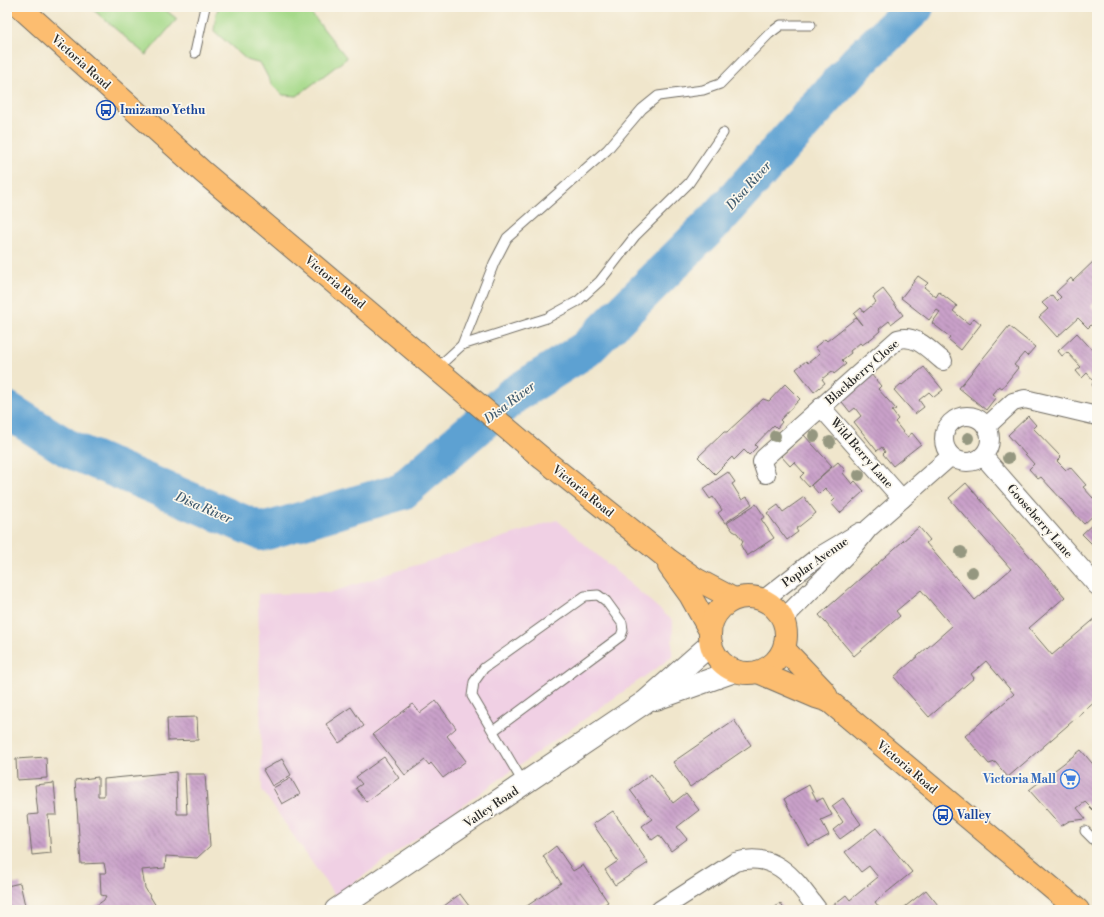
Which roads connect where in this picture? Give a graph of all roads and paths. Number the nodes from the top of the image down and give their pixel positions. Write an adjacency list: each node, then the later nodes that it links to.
1 (10, 7): 4 (lane)
2 (20, 7): 10 (main road, Victoria Road)
3 (205, 7): 6 (lane)
4 (7, 12)
5 (811, 26): 8 (lane)
6 (195, 53)
7 (724, 133): 8 (lane)
8 (462, 344): 10 (lane)
9 (943, 361): 11 (street, Blackberry Close)
10 (445, 374): 19 (main road, Victoria Road)
11 (821, 407): 16 (street, Blackberry Close); 17 (street, Wild Berry Lane)
12 (1097, 416): 13 (street)
13 (986, 427): 14 (street); 15 (street)
14 (951, 456): 15 (street); 17 (street, Poplar Avenue)
15 (983, 456): 20 (street, Gooseberry Lane)
16 (766, 474)
17 (902, 499): 18 (street, Poplar Avenue)
18 (870, 528): 22 (street, Poplar Avenue); 23 (street, Poplar Avenue)
19 (656, 550): 21 (main road, Victoria Road); 24 (main road, Victoria Road)
20 (1097, 586)
21 (734, 599): 22 (main road); 24 (main road)
22 (763, 600): 23 (main road)
23 (783, 619): 25 (main road)
24 (710, 638): 26 (main road, Victoria Road); 29 (street, Valley Road)
25 (784, 649): 27 (main road); 28 (main road, Victoria Road)
26 (735, 671): 27 (main road, Victoria Road); 29 (street, Valley Road)
27 (758, 672): 28 (main road, Victoria Road)
28 (829, 701): 37 (main road, Victoria Road)
29 (645, 702): 31 (street, Valley Road)
30 (493, 731): 30 (lane); 31 (lane)
31 (524, 784): 34 (street, Valley Road)
32 (1085, 831): 33 (lane)
33 (1097, 843)
34 (336, 910)
35 (660, 910): 36 (street)
36 (818, 910)
37 (1078, 910)

